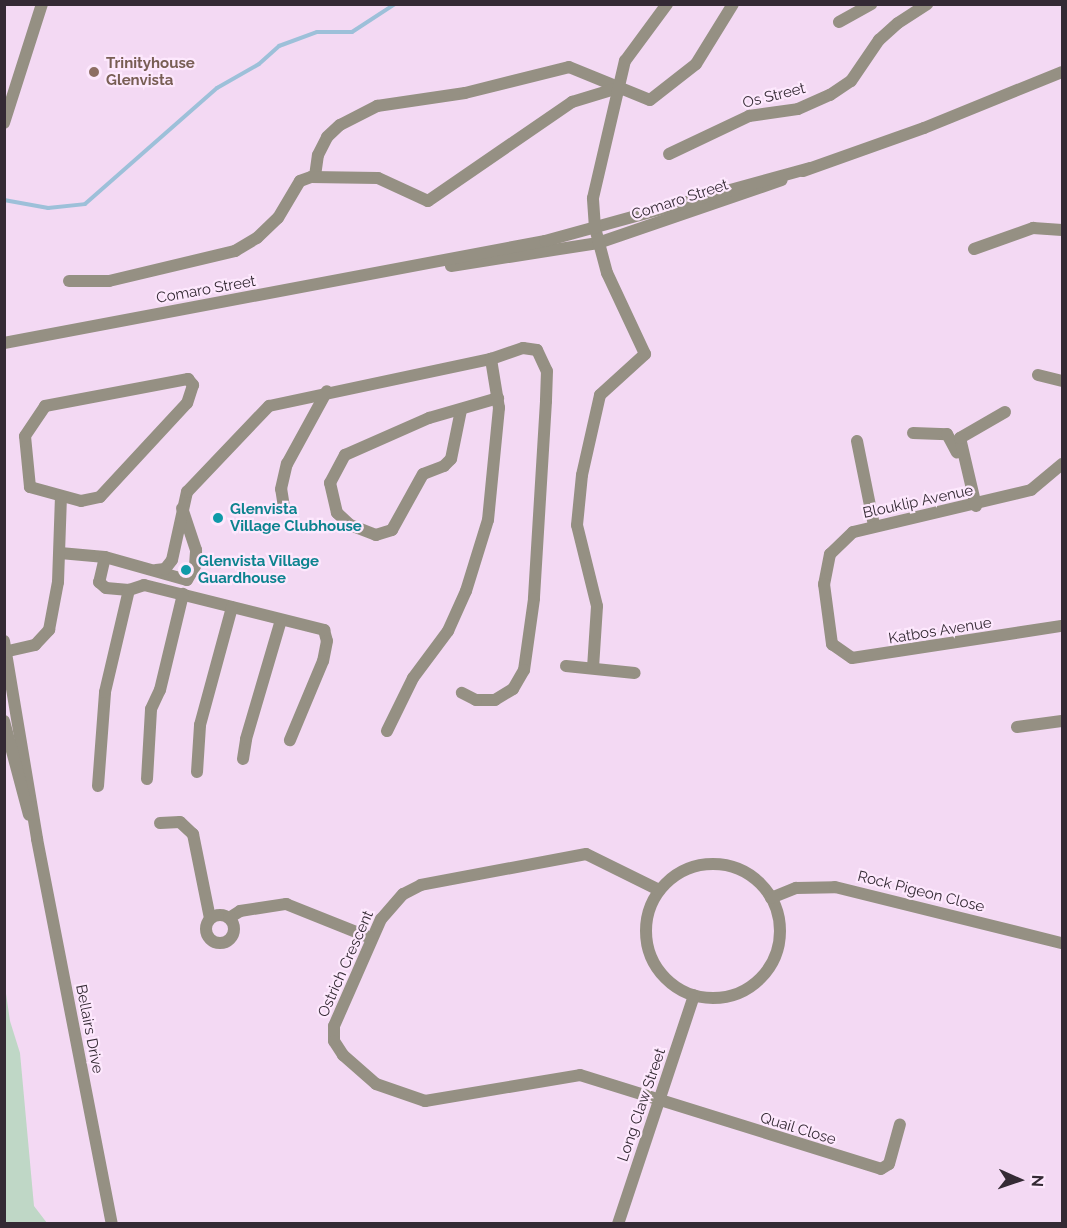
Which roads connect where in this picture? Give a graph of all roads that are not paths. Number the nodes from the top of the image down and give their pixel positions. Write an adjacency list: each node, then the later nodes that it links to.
1 (42, 4): 9 (street)
2 (667, 4): 8 (street)
3 (733, 4): 8 (street)
4 (871, 4): 6 (street)
5 (927, 4): 11 (street, Os Street)
6 (839, 22)
7 (1062, 72): 12 (street, Comaro Street)
8 (618, 88): 13 (street); 13 (street); 14 (street)
9 (8, 98): 10 (street)
10 (4, 123)
11 (669, 154)
12 (810, 168): 14 (street, Comaro Street); 16 (street, Comaro Street)
13 (315, 176): 19 (street)
14 (595, 228): 16 (street); 18 (street, Comaro Street)
15 (1062, 230): 17 (street)
16 (598, 243): 18 (street, Comaro Street); 47 (street)
17 (974, 249)
18 (413, 268): 20 (street, Comaro Street)
19 (69, 281)
20 (4, 343)
21 (491, 359): 24 (street); 25 (street); 49 (street)
22 (1038, 375): 23 (street)
23 (1062, 381)
24 (327, 391): 33 (street); 34 (street)
25 (498, 398): 26 (street); 53 (street)
26 (460, 410): 26 (street)
27 (1005, 412): 32 (street)
28 (913, 432): 32 (street)
29 (857, 441): 35 (street)
30 (1062, 464): 32 (street, Blouklip Avenue)
31 (61, 497): 31 (street); 36 (street)
32 (973, 506): 35 (street, Blouklip Avenue)
33 (284, 507)
34 (182, 508): 38 (street); 38 (street)
35 (874, 525): 44 (street, Blouklip Avenue)
36 (60, 554): 37 (street); 45 (street)
37 (105, 557): 38 (street); 39 (street)
38 (156, 570)
39 (129, 590): 40 (street); 58 (street)
40 (183, 594): 41 (street); 57 (street)
41 (232, 607): 42 (street); 56 (street)
42 (281, 620): 54 (street); 55 (street)
43 (1062, 626): 44 (street, Katbos Avenue)
44 (831, 640)
45 (5, 649): 60 (street, Bellairs Drive)
46 (566, 666): 47 (street)
47 (593, 669): 48 (street)
48 (635, 673)
49 (462, 693)
50 (4, 721): 60 (street, Bellairs Drive)
51 (1062, 721): 52 (street)
52 (1017, 727)
53 (387, 731)
54 (290, 740)
55 (243, 759)
56 (197, 772)
57 (147, 779)
58 (98, 786)
59 (160, 823): 63 (street)
60 (36, 839): 70 (street, Bellairs Drive)
61 (659, 890): 62 (street); 65 (street, Ostrich Crescent); 67 (street)
62 (771, 898): 66 (street, Rock Pigeon Close); 67 (street)
63 (210, 918): 64 (street); 64 (street)
64 (229, 918): 65 (street)
65 (371, 938): 68 (street, Ostrich Crescent)
66 (1062, 943)
67 (694, 995): 68 (street, Long Claw Street)
68 (658, 1102): 69 (street, Quail Close); 71 (street, Long Claw Street)
69 (900, 1124)
70 (112, 1224)
71 (618, 1224)

